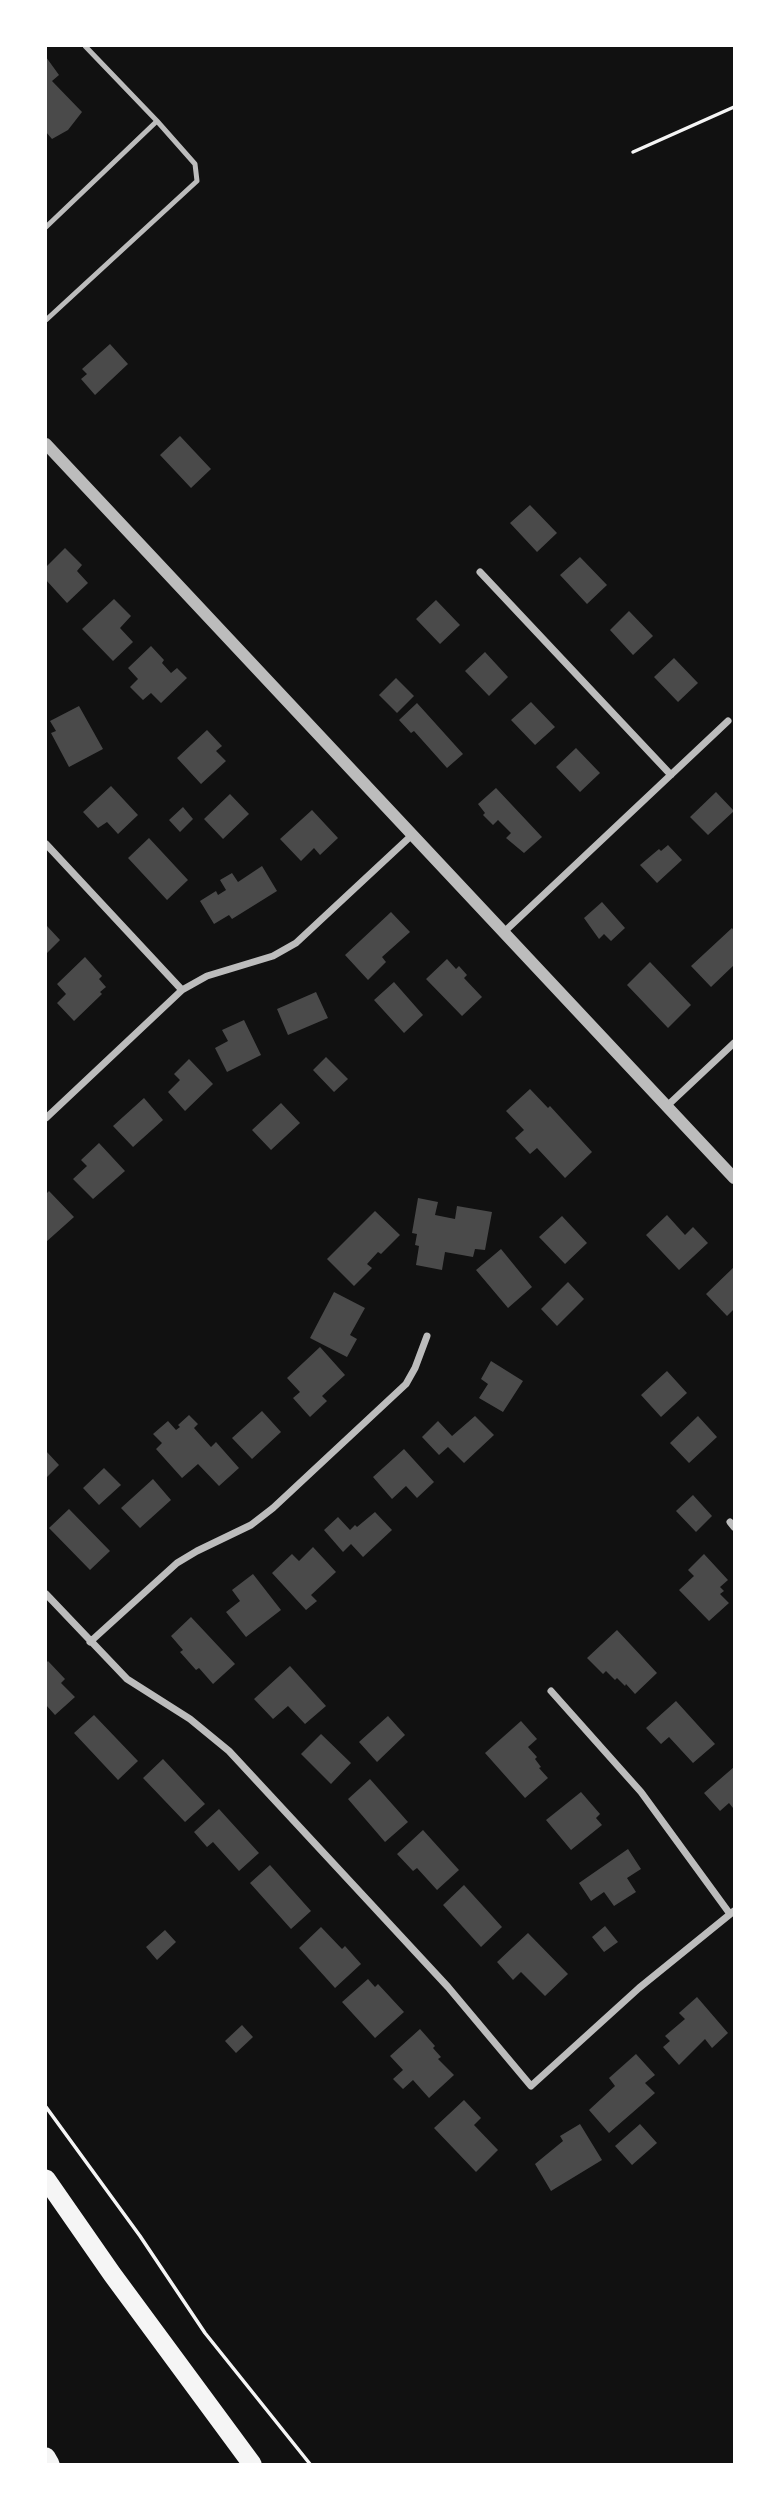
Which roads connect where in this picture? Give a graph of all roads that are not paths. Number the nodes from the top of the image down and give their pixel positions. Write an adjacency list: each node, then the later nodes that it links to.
1 (85, 46): 2 (lane)
2 (157, 121): 3 (lane); 4 (lane)
3 (46, 227)
4 (46, 320)
5 (46, 444): 9 (street)
6 (480, 572): 8 (street)
7 (728, 721): 8 (street)
8 (671, 775): 11 (street)
9 (412, 835): 11 (street); 12 (street)
10 (46, 844): 12 (street)
11 (504, 932): 14 (street)
12 (182, 990): 15 (street)
13 (734, 1043): 14 (street)
14 (667, 1106): 16 (street)
15 (46, 1118)
16 (734, 1178)
17 (427, 1336): 19 (street)
18 (46, 1594): 19 (street)
19 (90, 1642): 21 (street)
20 (551, 1691): 21 (street)
21 (732, 1912)
22 (46, 2179): 25 (highway)
23 (46, 2457): 24 (highway)
24 (50, 2465)
25 (252, 2465)

